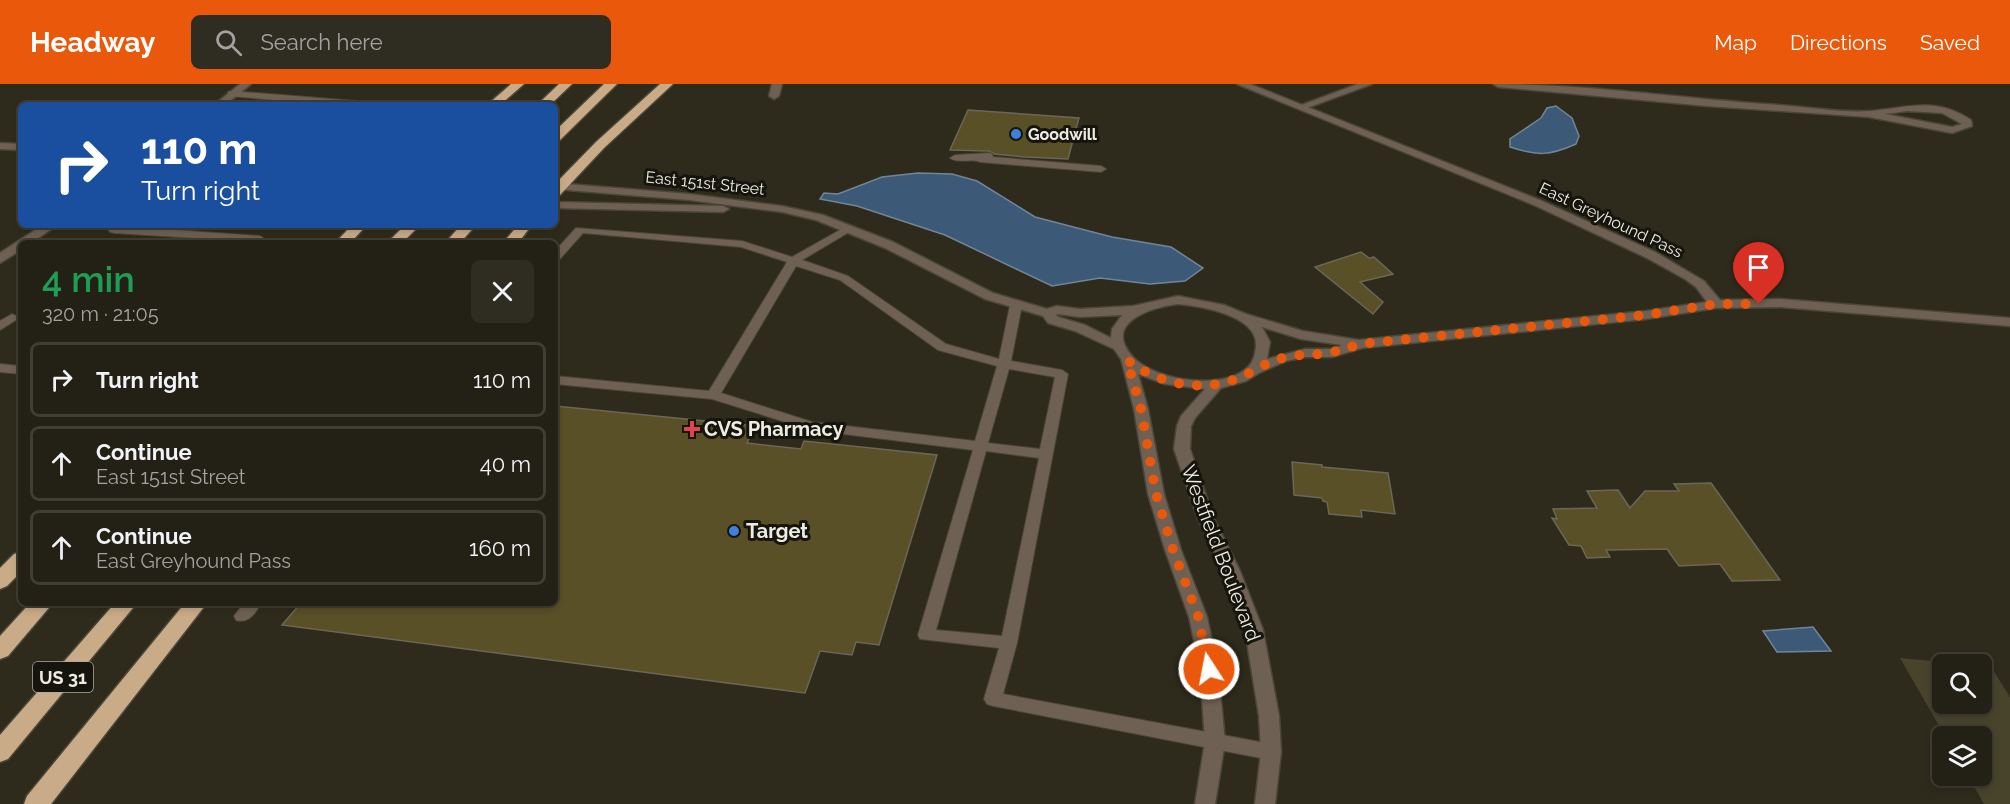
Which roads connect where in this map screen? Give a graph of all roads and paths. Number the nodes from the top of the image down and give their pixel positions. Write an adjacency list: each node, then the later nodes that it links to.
1 (246, 84): 10 (street)
2 (518, 84): 16 (highway)
3 (566, 84): 17 (highway)
4 (611, 84): 20 (highway)
5 (665, 84): 27 (highway)
6 (777, 84): 11 (street)
7 (1242, 84): 18 (street, East Greyhound Pass)
8 (1367, 84): 18 (street)
9 (1498, 84): 19 (street)
10 (231, 94): 12 (lane); 13 (street)
11 (774, 96)
12 (294, 99): 14 (lane); 15 (lane)
13 (222, 102)
14 (290, 102)
15 (332, 102)
16 (497, 102)
17 (546, 102)
18 (1301, 107): 47 (street, East Greyhound Pass)
19 (1869, 114): 19 (street)
20 (558, 135)
21 (0, 146): 22 (street)
22 (18, 147)
23 (955, 158): 25 (lane)
24 (980, 159): 25 (lane)
25 (1063, 165): 26 (lane)
26 (1101, 169)
27 (558, 187)
28 (558, 188): 36 (street, East 151st Street)
29 (558, 205): 36 (street, East 151st Street)
30 (46, 228): 38 (street)
31 (112, 228): 37 (lane)
32 (357, 228): 39 (highway)
33 (410, 228): 40 (highway)
34 (466, 228): 41 (highway)
35 (522, 228): 42 (highway)
36 (848, 229): 46 (lane); 48 (street, East 151st Street)
37 (260, 239)
38 (28, 240)
39 (345, 240)
40 (397, 240)
41 (455, 240)
42 (512, 240)
43 (18, 247): 45 (street)
44 (558, 254): 46 (lane)
45 (0, 259)
46 (793, 261): 57 (lane); 63 (lane)
47 (1716, 304): 53 (street); 55 (street)
48 (1016, 306): 50 (street, East 151st Street); 57 (lane)
49 (1137, 310): 50 (street, East 151st Street); 51 (street); 56 (street)
50 (1048, 313): 56 (street, East 151st Street)
51 (1242, 317): 55 (street); 60 (street)
52 (12, 318): 54 (lane)
53 (2010, 322)
54 (0, 326)
55 (1360, 344): 60 (street)
56 (1122, 353): 62 (street); 75 (street, Westfield Boulevard)
57 (1004, 364): 64 (lane); 65 (lane)
58 (0, 368): 59 (lane)
59 (18, 370)
60 (1253, 370): 62 (street)
61 (558, 380): 63 (lane)
62 (1217, 384): 77 (street, Westfield Boulevard)
63 (713, 395): 64 (lane)
64 (980, 446): 65 (lane); 73 (lane)
65 (1046, 454): 73 (lane)
66 (18, 562): 67 (highway)
67 (0, 581)
68 (40, 606): 74 (highway)
69 (124, 606): 76 (highway, US 31)
70 (195, 606): 78 (highway)
71 (251, 606): 72 (lane)
72 (242, 616)
73 (1009, 642): 75 (lane)
74 (0, 650)
75 (1215, 742): 77 (lane); 79 (street, Westfield Boulevard)
76 (0, 752)
77 (1270, 752): 80 (street, Westfield Boulevard)
78 (36, 804)
79 (1205, 804)
80 (1265, 804)

